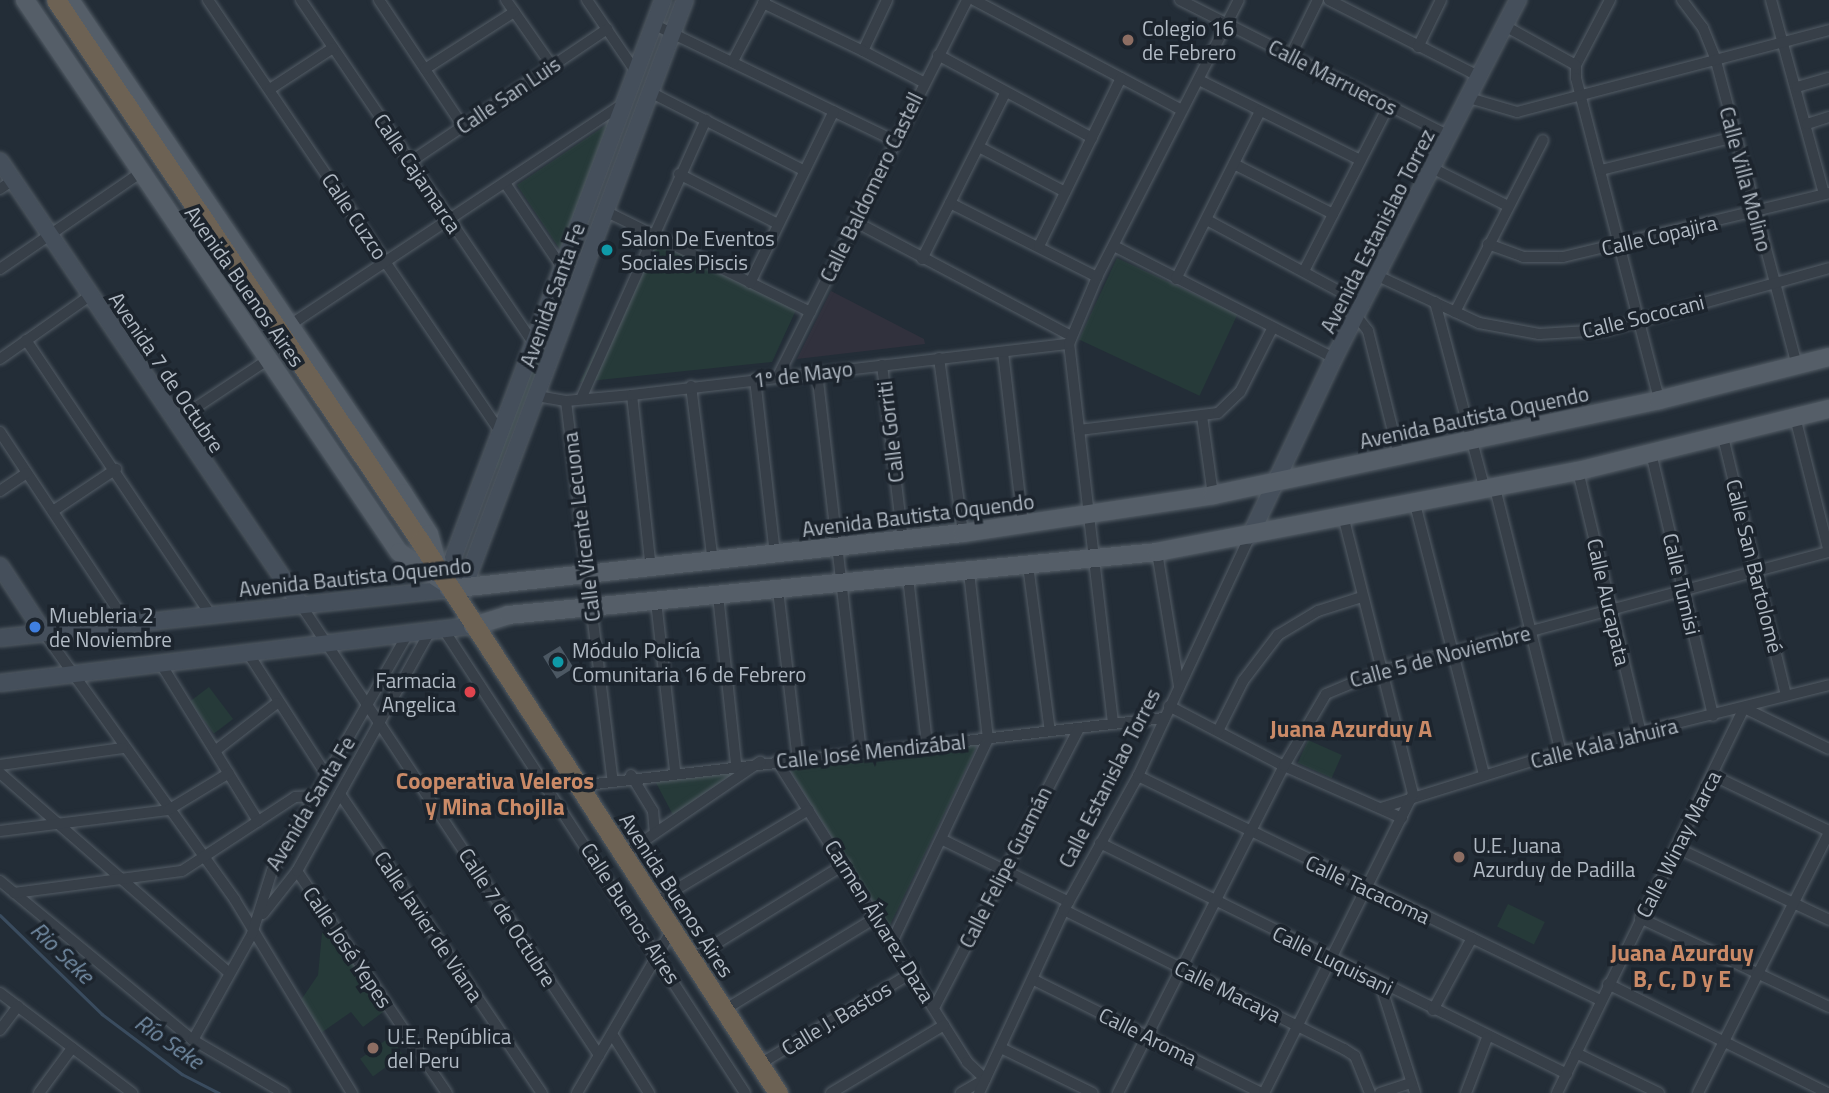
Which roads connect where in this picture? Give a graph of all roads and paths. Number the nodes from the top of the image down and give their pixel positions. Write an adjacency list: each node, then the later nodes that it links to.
1 (25, 0): 77 (main road, Avenida Buenos Aires)
2 (43, 0): 179 (highway, Avenida Buenos Aires)
3 (56, 0): 179 (highway, Avenida Buenos Aires)
4 (70, 0): 115 (main road, Avenida Buenos Aires)
5 (208, 0): 50 (street, Calle Cuzco)
6 (301, 0): 34 (street, Calle Cajamarca)
7 (379, 0): 42 (street)
8 (506, 0): 25 (street)
9 (587, 0): 29 (street)
10 (663, 0): 26 (main road, Avenida Santa Fe)
11 (685, 0): 31 (main road, Avenida Santa Fe)
12 (887, 0): 35 (street)
13 (967, 0): 36 (street, Calle Baldomero Castell)
14 (974, 0): 45 (street)
15 (1180, 0): 27 (street, Calle Marruecos)
16 (1239, 0): 27 (street)
17 (1318, 0): 37 (street)
18 (1329, 0): 33 (street)
19 (1441, 0): 33 (street)
20 (1518, 0): 28 (main road, Avenida Estanislao Torrez)
21 (1609, 0): 40 (street)
22 (1682, 0): 39 (street, Calle Villa Molino)
23 (1771, 0): 32 (street)
24 (764, 2): 35 (street); 38 (street)
25 (514, 12): 41 (street); 42 (street)
26 (653, 24): 31 (street); 43 (main road, Avenida Santa Fe)
27 (1227, 24): 37 (street, Calle Marruecos); 47 (street)
28 (1506, 26): 40 (street); 44 (main road, Avenida Estanislao Torrez)
29 (607, 29): 41 (street, Calle San Luis); 43 (street)
30 (1829, 30): 32 (street)
31 (672, 33): 38 (street); 51 (main road, Avenida Santa Fe)
32 (1785, 42): 39 (street); 49 (street)
33 (1419, 47): 44 (street)
34 (333, 48): 50 (street); 72 (street, Calle Cajamarca)
35 (863, 51): 48 (street)
36 (937, 55): 48 (street, Calle Baldomero Castell); 52 (street)
37 (1291, 55): 56 (street, Calle Marruecos)
38 (733, 61): 58 (street)
39 (1716, 61): 53 (street); 66 (street, Calle Villa Molino)
40 (1576, 65): 53 (street)
41 (552, 66): 63 (street, Calle San Luis)
42 (425, 69): 63 (street)
43 (636, 72): 55 (main road, Avenida Santa Fe)
44 (1480, 77): 54 (main road, Avenida Estanislao Torrez)
45 (1122, 78): 57 (street); 65 (street)
46 (1829, 78): 49 (street)
47 (1199, 80): 57 (street); 59 (street)
48 (923, 82): 68 (street, Calle Baldomero Castell)
49 (1797, 87): 62 (street)
50 (270, 89): 99 (street, Calle Cuzco)
51 (650, 92): 61 (street); 85 (main road, Avenida Santa Fe)
52 (1005, 93): 65 (street); 69 (street)
53 (1581, 96): 54 (street); 76 (street)
54 (1469, 97): 64 (main road, Avenida Estanislao Torrez)
55 (626, 103): 79 (street); 100 (main road, Avenida Santa Fe)
56 (1389, 105): 64 (street, Calle Marruecos); 70 (street)
57 (1182, 110): 97 (street)
58 (834, 111): 68 (street); 75 (street)
59 (1260, 111): 70 (street); 73 (street)
60 (1829, 117): 62 (street)
61 (706, 120): 75 (street); 78 (street)
62 (1807, 124): 82 (street)
63 (462, 125): 72 (street, Calle San Luis)
64 (1449, 136): 74 (main road, Avenida Estanislao Torrez)
65 (1092, 138): 81 (street)
66 (1734, 138): 76 (street); 86 (street, Calle Villa Molino)
67 (1543, 140): 84 (street)
68 (895, 141): 90 (street, Calle Baldomero Castell)
69 (979, 147): 81 (street); 83 (street)
70 (1360, 160): 87 (street)
71 (0, 161): 80 (main road, Avenida 7 de Octubre)
72 (411, 162): 89 (street, Calle Cajamarca)
73 (1234, 164): 87 (street); 88 (street)
74 (1432, 168): 84 (street); 104 (main road, Avenida Estanislao Torrez)
75 (803, 170): 91 (street)
76 (1601, 170): 95 (street)
77 (139, 173): 93 (street); 125 (main road, Avenida Buenos Aires)
78 (680, 174): 91 (street); 92 (street)
79 (505, 184): 89 (street); 100 (street)
80 (6, 185): 93 (main road, Avenida 7 de Octubre)
81 (1065, 192): 96 (street)
82 (1827, 194): 86 (street, Calle Copajira)
83 (950, 203): 96 (street); 98 (street)
84 (1508, 206): 94 (street)
85 (605, 211): 92 (street); 133 (main road, Avenida Santa Fe)
86 (1754, 213): 95 (street, Calle Copajira); 107 (street, Calle Villa Molino)
87 (1333, 214): 103 (street)
88 (1207, 220): 103 (street); 106 (street)
89 (449, 221): 99 (street); 119 (street, Calle Cajamarca)
90 (854, 222): 98 (street); 112 (street, Calle Baldomero Castell)
91 (776, 223): 108 (street)
92 (651, 232): 108 (street); 134 (street)
93 (50, 235): 102 (street); 109 (main road, Avenida 7 de Octubre)
94 (1488, 244): 95 (street, Calle Copajira); 113 (street)
95 (1619, 244): 114 (street)
96 (1039, 246): 105 (street)
97 (1114, 246): 105 (street); 106 (street)
98 (922, 259): 118 (street)
99 (386, 264): 115 (street); 143 (street, Calle Cuzco)
100 (563, 268): 119 (main road, Avenida Santa Fe)
101 (1829, 268): 107 (street, Calle Sococani)
102 (0, 270)
103 (1304, 271): 111 (street)
104 (1380, 276): 110 (street, Calle Sococani); 111 (main road, Avenida Estanislao Torrez)
105 (1097, 277): 118 (street)
106 (1177, 279): 116 (street)
107 (1774, 281): 114 (street, Calle Sococani); 127 (street, Calle Villa Molino)
108 (750, 283): 112 (street)
109 (91, 295): 117 (street); 140 (main road, Avenida 7 de Octubre)
110 (1435, 302): 113 (street, Calle Sococani); 145 (street)
111 (1361, 311): 123 (main road, Avenida Estanislao Torrez); 147 (street)
112 (810, 312): 129 (street, Calle Baldomero Castell)
113 (1454, 312): 114 (street, Calle Sococani)
114 (1640, 319): 135 (street)
115 (290, 325): 179 (main road, Avenida Buenos Aires)
116 (1272, 329): 123 (street); 138 (street)
117 (26, 340): 124 (street); 148 (street)
118 (1070, 340): 120 (street, 1º de Mayo); 141 (street)
119 (535, 346): 143 (main road, Avenida Santa Fe)
120 (1003, 352): 122 (street, 1º de Mayo); 159 (street)
121 (1829, 357): 127 (main road, Avenida Bautista Oquendo)
122 (939, 358): 126 (street, 1º de Mayo); 160 (street)
123 (1334, 358): 151 (main road, Avenida Estanislao Torrez)
124 (0, 359)
125 (269, 359): 140 (street); 179 (main road, Avenida Buenos Aires)
126 (882, 365): 128 (street, 1º de Mayo); 162 (street, Calle Gorriti)
127 (1797, 365): 135 (main road, Avenida Bautista Oquendo)
128 (817, 372): 129 (street, 1º de Mayo); 163 (street)
129 (778, 376): 130 (street, 1º de Mayo)
130 (755, 379): 131 (street, 1º de Mayo); 166 (street)
131 (691, 386): 132 (street, 1º de Mayo); 168 (street)
132 (632, 395): 134 (street, 1º de Mayo); 171 (street)
133 (537, 396): 136 (street, 1º de Mayo); 179 (main road, Avenida Santa Fe)
134 (581, 399): 136 (street, 1º de Mayo)
135 (1659, 400): 145 (main road, Avenida Bautista Oquendo)
136 (566, 401): 175 (street, Calle Vicente Lecuona)
137 (1829, 409): 139 (main road)
138 (1202, 416): 141 (street); 154 (street)
139 (1795, 417): 144 (main road); 165 (street)
140 (174, 422): 183 (main road, Avenida 7 de Octubre)
141 (1079, 430): 157 (street)
142 (0, 432): 150 (street)
143 (500, 433): 179 (main road, Avenida Santa Fe)
144 (1723, 437): 146 (main road); 173 (street, Calle San Bartolomé)
145 (1471, 440): 147 (main road, Avenida Bautista Oquendo); 152 (street)
146 (1651, 453): 149 (main road); 178 (street, Calle Tumisi)
147 (1399, 456): 151 (main road, Avenida Bautista Oquendo)
148 (116, 468): 156 (street); 186 (street)
149 (1578, 471): 152 (main road); 185 (street, Calle Aucapata)
150 (27, 473): 153 (street); 156 (street)
151 (1278, 483): 154 (main road, Avenida Bautista Oquendo); 161 (main road, Calle Estanislao Torres)
152 (1490, 489): 155 (main road); 190 (street)
153 (0, 491)
154 (1213, 495): 157 (main road, Avenida Bautista Oquendo)
155 (1415, 504): 158 (main road); 196 (street)
156 (53, 511): 187 (street)
157 (1090, 514): 159 (main road, Avenida Bautista Oquendo); 167 (street)
158 (1344, 519): 161 (main road); 181 (street)
159 (1023, 525): 160 (main road, Avenida Bautista Oquendo)
160 (963, 533): 162 (main road, Avenida Bautista Oquendo)
161 (1250, 536): 164 (main road); 202 (street, Calle Estanislao Torres)
162 (902, 540): 163 (main road, Avenida Bautista Oquendo)
163 (837, 548): 166 (main road, Avenida Bautista Oquendo); 176 (street)
164 (1157, 552): 167 (main road); 202 (street)
165 (1829, 552): 173 (street, Calle 5 de Noviembre)
166 (775, 555): 168 (main road, Avenida Bautista Oquendo)
167 (1095, 558): 169 (main road); 210 (street)
168 (713, 563): 171 (main road, Avenida Bautista Oquendo)
169 (1028, 565): 172 (main road); 213 (street)
170 (0, 566): 191 (main road)
171 (651, 570): 175 (main road, Avenida Bautista Oquendo)
172 (969, 572): 174 (main road); 216 (street)
173 (1757, 572): 178 (street, Calle 5 de Noviembre); 203 (street, Calle San Bartolomé)
174 (908, 577): 176 (main road); 217 (street)
175 (586, 578): 179 (main road, Avenida Bautista Oquendo); 184 (street, Calle Vicente Lecuona)
176 (842, 583): 177 (main road); 221 (street)
177 (778, 590): 180 (main road); 223 (street)
178 (1683, 590): 185 (street, Calle 5 de Noviembre); 208 (street, Calle Tumisi)
179 (453, 591): 183 (main road, Avenida Bautista Oquendo); 188 (highway, Avenida Buenos Aires)
180 (718, 595): 182 (main road); 226 (street)
181 (1362, 597): 198 (street); 214 (street)
182 (656, 601): 184 (main road); 229 (street)
183 (301, 605): 186 (main road, Avenida Bautista Oquendo); 194 (street, Calle 7 de Octubre)
184 (590, 608): 188 (main road); 237 (street, Calle Vicente Lecuona)
185 (1609, 610): 190 (street, Calle 5 de Noviembre); 215 (street, Calle Aucapata)
186 (210, 614): 187 (main road, Avenida Bautista Oquendo)
187 (127, 624): 191 (main road, Avenida Bautista Oquendo)
188 (472, 626): 189 (main road); 238 (highway, Avenida Buenos Aires)
189 (437, 631): 192 (main road); 211 (street, Avenida Santa Fe); 276 (street, Calle Buenos Aires)
190 (1529, 631): 196 (street, Calle 5 de Noviembre); 222 (street)
191 (44, 633): 193 (main road, Avenida Bautista Oquendo); 199 (street)
192 (408, 634): 194 (main road); 205 (street, Avenida Santa Fe)
193 (0, 638)
194 (326, 644): 195 (main road); 205 (street, Calle 7 de Octubre)
195 (248, 653): 197 (main road); 204 (street)
196 (1453, 653): 198 (street, Calle 5 de Noviembre); 232 (street)
197 (161, 664): 199 (main road); 220 (street)
198 (1381, 671): 228 (street, Calle 5 de Noviembre); 240 (street)
199 (76, 674): 200 (main road); 218 (street)
200 (0, 683)
201 (1829, 685): 203 (street, Calle Kala Jahuira)
202 (1179, 686): 206 (street, Calle Estanislao Torres)
203 (1786, 695): 207 (street, Calle Kala Jahuira)
204 (277, 703): 220 (street); 233 (street)
205 (368, 705): 211 (street, Calle 7 de Octubre); 233 (street, Avenida Santa Fe)
206 (1169, 706): 209 (street, Calle Estanislao Torres); 214 (street)
207 (1744, 708): 208 (street, Calle Kala Jahuira); 219 (street); 236 (street, Calle Winay Marca)
208 (1713, 716): 215 (street, Calle Kala Jahuira)
209 (1164, 718): 210 (street, Calle José Mendizábal); 235 (street, Calle Estanislao Torres)
210 (1112, 723): 212 (street, Calle José Mendizábal)
211 (382, 724): 239 (street, Avenida Santa Fe); 304 (street, Calle 7 de Octubre)
212 (1079, 728): 213 (street, Calle José Mendizábal); 258 (street, Calle Felipe Guamán)
213 (1050, 731): 216 (street, Calle José Mendizábal)
214 (1218, 731): 228 (street)
215 (1641, 734): 222 (street, Calle Kala Jahuira)
216 (988, 738): 217 (street, Calle José Mendizábal); 252 (street)
217 (927, 745): 221 (street, Calle José Mendizábal)
218 (123, 748): 227 (street); 243 (street)
219 (1829, 750)
220 (215, 751): 231 (street)
221 (861, 752): 223 (street, Calle José Mendizábal)
222 (1561, 752): 232 (street, Calle Kala Jahuira)
223 (798, 759): 224 (street, Calle José Mendizábal)
224 (777, 761): 225 (street, Calle José Mendizábal); 244 (street, Carmen Álvarez Daza)
225 (761, 762): 226 (street, Calle José Mendizábal); 249 (street)
226 (736, 764): 229 (street, Calle José Mendizábal)
227 (0, 765)
228 (1284, 766): 242 (street); 251 (street, Calle 5 de Noviembre)
229 (674, 771): 234 (street, Calle José Mendizábal)
230 (0, 774): 247 (street)
231 (229, 774): 243 (street); 246 (street)
232 (1484, 774): 240 (street, Calle Kala Jahuira)
233 (327, 775): 241 (street, Avenida Santa Fe)
234 (631, 775): 237 (street, Calle José Mendizábal); 249 (street)
235 (1138, 776): 251 (street, Calle Tacacoma); 253 (street, Calle Estanislao Torres)
236 (1714, 776): 250 (street); 254 (street, Calle Winay Marca)
237 (612, 778): 238 (street, Calle José Mendizábal)
238 (578, 786): 255 (highway, Avenida Buenos Aires)
239 (340, 794): 259 (street, Avenida Santa Fe); 314 (street, Calle Javier de Viana)
240 (1413, 794): 242 (street, Calle Kala Jahuira); 245 (street)
241 (315, 796): 246 (street); 270 (street, Avenida Santa Fe)
242 (1381, 808): 245 (street)
243 (168, 810): 247 (street); 256 (street)
244 (809, 810): 257 (street, Carmen Álvarez Daza); 264 (street)
245 (1402, 818): 262 (street)
246 (258, 821): 256 (street)
247 (54, 823): 248 (street); 260 (street)
248 (0, 831)
249 (655, 832): 255 (street)
250 (1829, 832): 266 (street)
251 (1251, 834): 262 (street, Calle Tacacoma); 265 (street, Calle 5 de Noviembre)
252 (943, 840): 258 (street, Calle Macaya); 275 (street)
253 (1100, 843): 265 (street, Calle Luquisani); 267 (street, Calle Estanislao Torres)
254 (1677, 848): 266 (street); 269 (street, Calle Winay Marca)
255 (623, 855): 264 (highway, Avenida Buenos Aires)
256 (203, 862): 260 (street); 273 (street)
257 (845, 864): 268 (street, Carmen Álvarez Daza); 277 (street)
258 (1002, 868): 267 (street, Calle Macaya); 290 (street, Calle Felipe Guamán)
259 (297, 871): 270 (street, Avenida Santa Fe); 313 (street, Calle José Yepes)
260 (123, 879): 263 (street); 281 (street)
261 (0, 881): 263 (street)
262 (1367, 888): 274 (street, Calle Tacacoma); 278 (street)
263 (14, 894): 299 (street)
264 (655, 902): 272 (highway, Avenida Buenos Aires)
265 (1218, 902): 278 (street, Calle Luquisani); 279 (street, Calle 5 de Noviembre)
266 (1794, 903): 271 (street); 282 (street)
267 (1067, 906): 279 (street, Calle Macaya); 283 (street, Calle Estanislao Torres)
268 (877, 917): 275 (street, Carmen Álvarez Daza); 291 (street)
269 (1640, 918): 282 (street); 285 (street, Calle Winay Marca)
270 (259, 919): 273 (street, Avenida Santa Fe)
271 (1829, 920)
272 (672, 930): 276 (street); 277 (highway, Avenida Buenos Aires)
273 (252, 934): 281 (street, Avenida Santa Fe); 312 (street)
274 (1472, 938): 287 (street, Calle Tacacoma); 292 (street)
275 (892, 942): 280 (street, Carmen Álvarez Daza)
276 (658, 955): 296 (street); 317 (street, Calle Buenos Aires)
277 (691, 958): 291 (highway, Avenida Buenos Aires)
278 (1329, 958): 284 (street, Calle Luquisani); 294 (street)
279 (1180, 968): 294 (street, Calle Macaya); 297 (street, Calle 5 de Noviembre)
280 (913, 972): 290 (street, Carmen Álvarez Daza); 305 (street, Calle J. Bastos)
281 (229, 973): 299 (street, Avenida Santa Fe)
282 (1757, 974): 289 (street); 300 (street)
283 (1034, 980): 297 (street, Calle Aroma); 302 (street, Calle Estanislao Torres)
284 (1380, 983): 292 (street, Calle Luquisani); 308 (street)
285 (1608, 984): 287 (street, Calle Winay Marca); 300 (street)
286 (0, 993): 288 (street)
287 (1600, 1000): 303 (street, Calle Winay Marca)
288 (18, 1006): 295 (street); 301 (street)
289 (1829, 1007)
290 (934, 1008): 293 (street, Carmen Álvarez Daza)
291 (724, 1010): 305 (highway, Avenida Buenos Aires)
292 (1433, 1010): 298 (street, Calle Luquisani)
293 (944, 1025): 307 (street, Carmen Álvarez Daza); 319 (street)
294 (1298, 1026): 324 (street); 325 (street, Calle Macaya)
295 (0, 1030)
296 (612, 1034): 304 (street); 316 (street)
297 (1148, 1035): 323 (street, Calle 5 de Noviembre); 324 (street, Calle Aroma)
298 (1487, 1038): 306 (street, Calle Luquisani); 327 (street)
299 (192, 1040): 311 (street)
300 (1722, 1040): 330 (street); 331 (street)
301 (72, 1048): 309 (street); 310 (street)
302 (1001, 1048): 307 (street, Calle Estanislao Torres); 322 (street)
303 (1576, 1053): 306 (street, Calle Winay Marca); 329 (street)
304 (599, 1055): 315 (street)
305 (760, 1064): 318 (highway, Avenida Buenos Aires)
306 (1567, 1074): 328 (street, Calle Winay Marca)
307 (985, 1079): 320 (street); 321 (street, Calle Estanislao Torres)
308 (1413, 1088): 326 (street)
309 (124, 1091)
310 (39, 1093)
311 (284, 1093)
312 (352, 1093)
313 (447, 1093)
314 (542, 1093)
315 (577, 1093)
316 (649, 1093)
317 (745, 1093)
318 (778, 1093)
319 (831, 1093)
320 (961, 1093)
321 (979, 1093)
322 (1093, 1093)
323 (1118, 1093)
324 (1263, 1093)
325 (1370, 1093)
326 (1380, 1093)
327 (1466, 1093)
328 (1557, 1093)
329 (1659, 1093)
330 (1698, 1093)
331 (1828, 1093)

